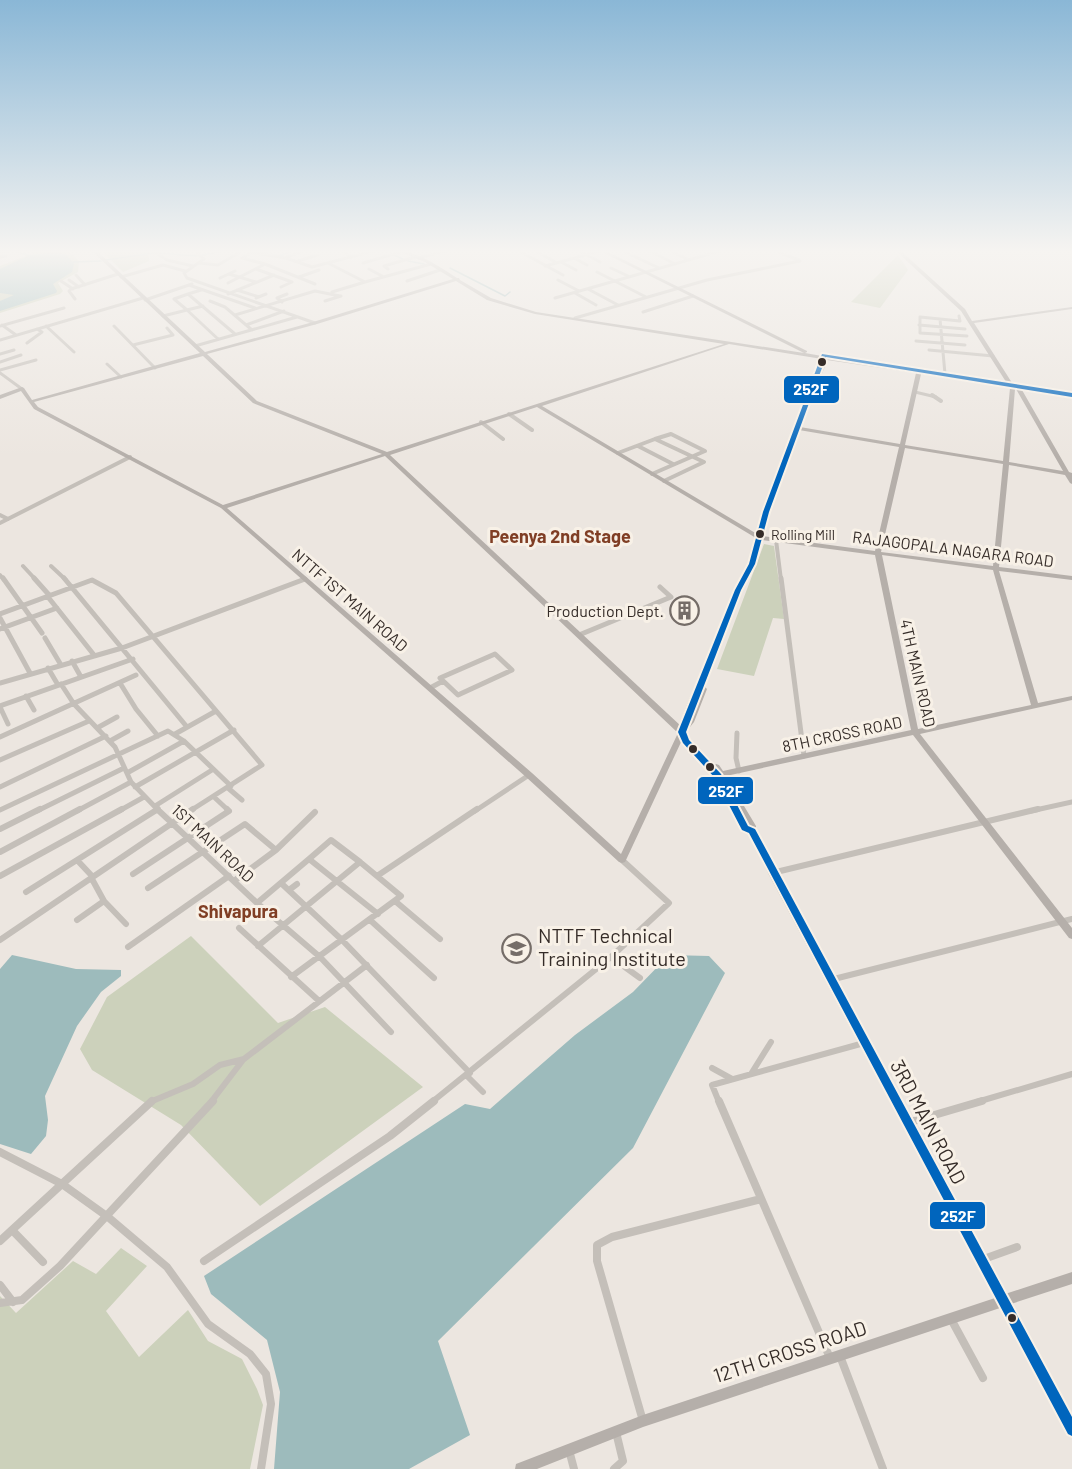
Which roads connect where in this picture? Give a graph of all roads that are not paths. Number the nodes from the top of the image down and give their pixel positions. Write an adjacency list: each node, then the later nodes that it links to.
1 (940, 319): 28 (street)
2 (21, 320): 23 (street)
3 (69, 320): 26 (street)
4 (167, 320): 48 (street)
5 (197, 320): 38 (street)
6 (218, 320): 34 (street)
7 (240, 320): 24 (street)
8 (261, 320): 24 (street)
9 (287, 320): 32 (street)
10 (307, 320): 22 (street)
11 (326, 320): 22 (street)
12 (573, 320): 43 (street)
13 (584, 320): 43 (street)
14 (740, 320): 39 (street)
15 (920, 320): 25 (street)
16 (946, 320): 17 (street)
17 (959, 320)
18 (973, 320): 21 (street)
19 (973, 320): 21 (street)
20 (992, 320): 21 (street)
21 (975, 322): 58 (street); 68 (street)
22 (315, 323): 41 (street)
23 (1, 325): 36 (street)
24 (246, 325): 32 (street)
25 (919, 325): 28 (street); 35 (street)
26 (46, 326): 29 (street); 52 (street)
27 (114, 326): 46 (street)
28 (940, 326): 31 (street); 35 (street)
29 (37, 328): 36 (street); 44 (street)
30 (167, 328): 46 (street)
31 (965, 329)
32 (252, 330): 33 (street)
33 (245, 332): 34 (street); 41 (street)
34 (235, 334): 38 (street)
35 (941, 334): 37 (street); 45 (street)
36 (16, 335): 40 (street)
37 (967, 336)
38 (218, 339): 48 (street)
39 (779, 339): 55 (street); 57 (street)
40 (0, 340)
41 (256, 340): 54 (street)
42 (916, 341): 45 (street)
43 (725, 342): 55 (street); 75 (street)
44 (27, 343)
45 (942, 344): 47 (street); 51 (street)
46 (133, 345): 63 (street)
47 (965, 345)
48 (195, 346): 54 (street)
49 (14, 350): 53 (street)
50 (929, 350): 51 (street)
51 (943, 351): 58 (street); 66 (street)
52 (74, 352)
53 (0, 354)
54 (205, 354): 63 (street); 84 (street)
55 (808, 354): 57 (street)
56 (21, 355): 61 (street)
57 (815, 355): 59 (street)
58 (993, 356): 68 (street)
59 (824, 358): 65 (street); 66 (street); 78 (street)
60 (36, 360): 64 (street)
61 (0, 362)
62 (107, 364): 67 (street)
63 (155, 368): 67 (street)
64 (0, 372): 69 (street)
65 (919, 372): 68 (street); 70 (street, 4TH MAIN ROAD)
66 (945, 374): 68 (street)
67 (121, 378): 73 (street)
68 (1015, 387): 71 (street); 88 (street); 91 (street)
69 (22, 389): 72 (street); 73 (street, NTTF 1ST MAIN ROAD)
70 (915, 392): 74 (street); 83 (street, 4TH MAIN ROAD)
71 (1072, 395)
72 (1, 396)
73 (33, 401): 87 (street, NTTF 1ST MAIN ROAD)
74 (941, 401)
75 (537, 405): 76 (street); 85 (street)
76 (509, 414): 77 (street); 79 (street)
77 (482, 422): 80 (street); 84 (street)
78 (796, 428): 83 (street); 98 (street)
79 (532, 430)
80 (503, 439)
81 (655, 439): 82 (street); 86 (street); 86 (street)
82 (638, 446): 85 (street); 89 (street)
83 (902, 446): 88 (street); 100 (street, 4TH MAIN ROAD)
84 (385, 453): 94 (street); 115 (street)
85 (618, 453): 90 (street)
86 (692, 456): 89 (street); 92 (street)
87 (130, 457): 94 (street, NTTF 1ST MAIN ROAD); 96 (street)
88 (1005, 463): 91 (street); 103 (street)
89 (673, 464): 90 (street)
90 (652, 474): 92 (street)
91 (1070, 474): 93 (street)
92 (664, 481): 98 (street)
93 (1072, 482)
94 (223, 507): 106 (street, NTTF 1ST MAIN ROAD)
95 (0, 514): 96 (street)
96 (8, 519): 97 (street)
97 (0, 523)
98 (758, 537): 99 (street, RAJAGOPALA NAGARA ROAD); 145 (street)
99 (776, 540): 100 (street, RAJAGOPALA NAGARA ROAD); 155 (street)
100 (878, 553): 103 (street, RAJAGOPALA NAGARA ROAD); 146 (street, 4TH MAIN ROAD)
101 (23, 566): 109 (street)
102 (51, 566): 107 (street)
103 (996, 570): 105 (street, RAJAGOPALA NAGARA ROAD); 135 (street)
104 (0, 575): 110 (street)
105 (1072, 578)
106 (305, 579): 116 (street); 130 (street, NTTF 1ST MAIN ROAD)
107 (73, 587): 109 (street); 116 (street); 117 (street)
108 (660, 587): 115 (street)
109 (49, 596): 110 (street); 111 (street)
110 (25, 606): 112 (street); 113 (street)
111 (57, 608): 113 (street); 118 (street)
112 (0, 616): 114 (street)
113 (32, 617): 114 (street); 121 (street)
114 (3, 628): 123 (street)
115 (579, 635): 145 (street)
116 (151, 636): 117 (street); 137 (street)
117 (122, 648): 118 (street); 119 (street)
118 (94, 655): 120 (street)
119 (133, 659): 125 (street); 141 (street)
120 (72, 661): 121 (street); 125 (street)
121 (61, 665): 122 (street)
122 (48, 668): 123 (street); 129 (street)
123 (30, 673): 127 (street)
124 (136, 675): 128 (street)
125 (81, 677): 129 (street)
126 (443, 681): 126 (street); 130 (street)
127 (0, 682)
128 (120, 683): 133 (street); 149 (street)
129 (59, 684): 131 (street); 133 (street, 1ST MAIN ROAD)
130 (430, 688): 161 (street, NTTF 1ST MAIN ROAD)
131 (26, 696): 134 (street); 136 (street)
132 (1072, 698): 135 (street, 8TH CROSS ROAD)
133 (74, 704): 139 (street, 1ST MAIN ROAD); 150 (street)
134 (0, 706): 140 (street)
135 (1035, 707): 146 (street, 8TH CROSS ROAD)
136 (34, 710)
137 (216, 711): 141 (street); 143 (street)
138 (117, 717): 142 (street)
139 (89, 720): 142 (street, 1ST MAIN ROAD); 156 (street)
140 (8, 724)
141 (187, 727): 148 (street)
142 (97, 728): 151 (street, 1ST MAIN ROAD)
143 (234, 730): 154 (street); 164 (street)
144 (128, 731): 151 (street)
145 (685, 731): 160 (street, 3RD MAIN ROAD); 175 (street, 3RD MAIN ROAD); 182 (street)
146 (915, 732): 155 (street, 8TH CROSS ROAD); 172 (street, 4TH MAIN ROAD)
147 (737, 733): 159 (street)
148 (175, 734): 149 (street); 152 (street)
149 (158, 736): 153 (street)
150 (0, 737)
151 (108, 739): 153 (street, 1ST MAIN ROAD); 163 (street)
152 (184, 741): 154 (street); 157 (street)
153 (117, 754): 157 (street, 1ST MAIN ROAD); 170 (street)
154 (196, 754): 158 (street); 162 (street)
155 (804, 756): 159 (street, 8TH CROSS ROAD)
156 (0, 760)
157 (125, 770): 162 (street, 1ST MAIN ROAD); 174 (street)
158 (212, 770): 164 (street); 169 (street)
159 (739, 771): 160 (street, 8TH CROSS ROAD)
160 (723, 774): 175 (street, 3RD MAIN ROAD)
161 (529, 775): 182 (street, NTTF 1ST MAIN ROAD); 187 (street)
162 (133, 784): 165 (street, 1ST MAIN ROAD); 178 (street)
163 (0, 787)
164 (230, 787): 166 (street); 167 (street)
165 (144, 797): 169 (street, 1ST MAIN ROAD); 186 (street)
166 (214, 797): 173 (street); 176 (street)
167 (242, 800)
168 (1072, 802): 172 (street)
169 (156, 808): 173 (street, 1ST MAIN ROAD); 181 (street)
170 (0, 810)
171 (315, 812): 177 (street)
172 (984, 820): 184 (street); 204 (street, 4TH MAIN ROAD)
173 (173, 822): 176 (street, 1ST MAIN ROAD); 188 (street)
174 (0, 829)
175 (752, 831): 184 (street, 3RD MAIN ROAD)
176 (188, 837): 179 (street, 1ST MAIN ROAD); 185 (street)
177 (276, 850): 179 (street); 189 (street)
178 (0, 852)
179 (205, 852): 189 (street, 1ST MAIN ROAD); 193 (street)
180 (309, 859): 183 (street); 190 (street); 191 (street)
181 (77, 860): 188 (street); 195 (street)
182 (622, 860): 215 (street)
183 (360, 862): 187 (street); 190 (street)
184 (772, 873): 220 (street, 3RD MAIN ROAD)
185 (133, 874)
186 (0, 876)
187 (377, 876): 196 (street)
188 (92, 877): 197 (street); 210 (street)
189 (231, 879): 198 (street, 1ST MAIN ROAD); 213 (street)
190 (337, 879): 199 (street); 200 (street)
191 (282, 884): 194 (street); 198 (street)
192 (297, 884): 194 (street)
193 (148, 888)
194 (289, 890): 199 (street)
195 (26, 892)
196 (395, 901): 200 (street); 209 (street)
197 (104, 902): 202 (street); 205 (street)
198 (257, 903): 206 (street, 1ST MAIN ROAD)
199 (305, 906): 206 (street); 211 (street)
200 (378, 914): 203 (street)
201 (1072, 919): 204 (street)
202 (77, 920)
203 (370, 920): 211 (street); 218 (street)
204 (1062, 922): 208 (street, 4TH MAIN ROAD); 220 (street)
205 (126, 924)
206 (283, 925): 212 (street); 214 (street, 1ST MAIN ROAD)
207 (239, 928): 212 (street)
208 (1072, 934)
209 (440, 939)
210 (0, 940)
211 (342, 940): 214 (street); 216 (street)
212 (258, 946): 217 (street)
213 (128, 947)
214 (320, 957): 217 (street); 221 (street, 1ST MAIN ROAD)
215 (611, 957): 219 (street); 228 (street)
216 (367, 965): 221 (street); 228 (street)
217 (291, 976): 222 (street)
218 (434, 978)
219 (640, 978)
220 (830, 981): 225 (street, 3RD MAIN ROAD)
221 (344, 982): 222 (street); 223 (street, 1ST MAIN ROAD)
222 (318, 1000): 226 (street)
223 (391, 1032)
224 (771, 1042): 229 (street)
225 (864, 1043): 229 (street); 233 (street, 3RD MAIN ROAD)
226 (244, 1059): 235 (street); 237 (street)
227 (712, 1068): 231 (street)
228 (469, 1074): 232 (street); 242 (street)
229 (751, 1074): 231 (street)
230 (1072, 1074): 233 (street)
231 (732, 1079): 236 (street)
232 (483, 1092)
233 (907, 1123): 241 (street, 3RD MAIN ROAD)
234 (0, 1152): 235 (street)
235 (62, 1184): 237 (street); 238 (street)
236 (761, 1199): 250 (street); 252 (street)
237 (108, 1217): 246 (street); 256 (street)
238 (12, 1230): 239 (street); 243 (street)
239 (0, 1241)
240 (1017, 1247): 241 (street)
241 (981, 1260): 247 (street, 3RD MAIN ROAD)
242 (204, 1261)
243 (43, 1262)
244 (1072, 1278): 247 (street, 12TH CROSS ROAD)
245 (0, 1286): 246 (street)
246 (13, 1302): 248 (street)
247 (1004, 1302): 249 (street, 12TH CROSS ROAD); 253 (street, 3RD MAIN ROAD)
248 (0, 1303)
249 (951, 1320): 250 (street, 12TH CROSS ROAD); 251 (street)
250 (835, 1358): 252 (street, 12TH CROSS ROAD); 260 (street)
251 (983, 1378)
252 (643, 1421): 254 (street, 12TH CROSS ROAD)
253 (1072, 1430)
254 (616, 1432): 255 (street, 12TH CROSS ROAD); 259 (street)
255 (569, 1450): 257 (street, 12TH CROSS ROAD); 258 (street)
256 (261, 1469)
257 (521, 1469)
258 (574, 1469)
259 (614, 1469)
260 (883, 1469)

